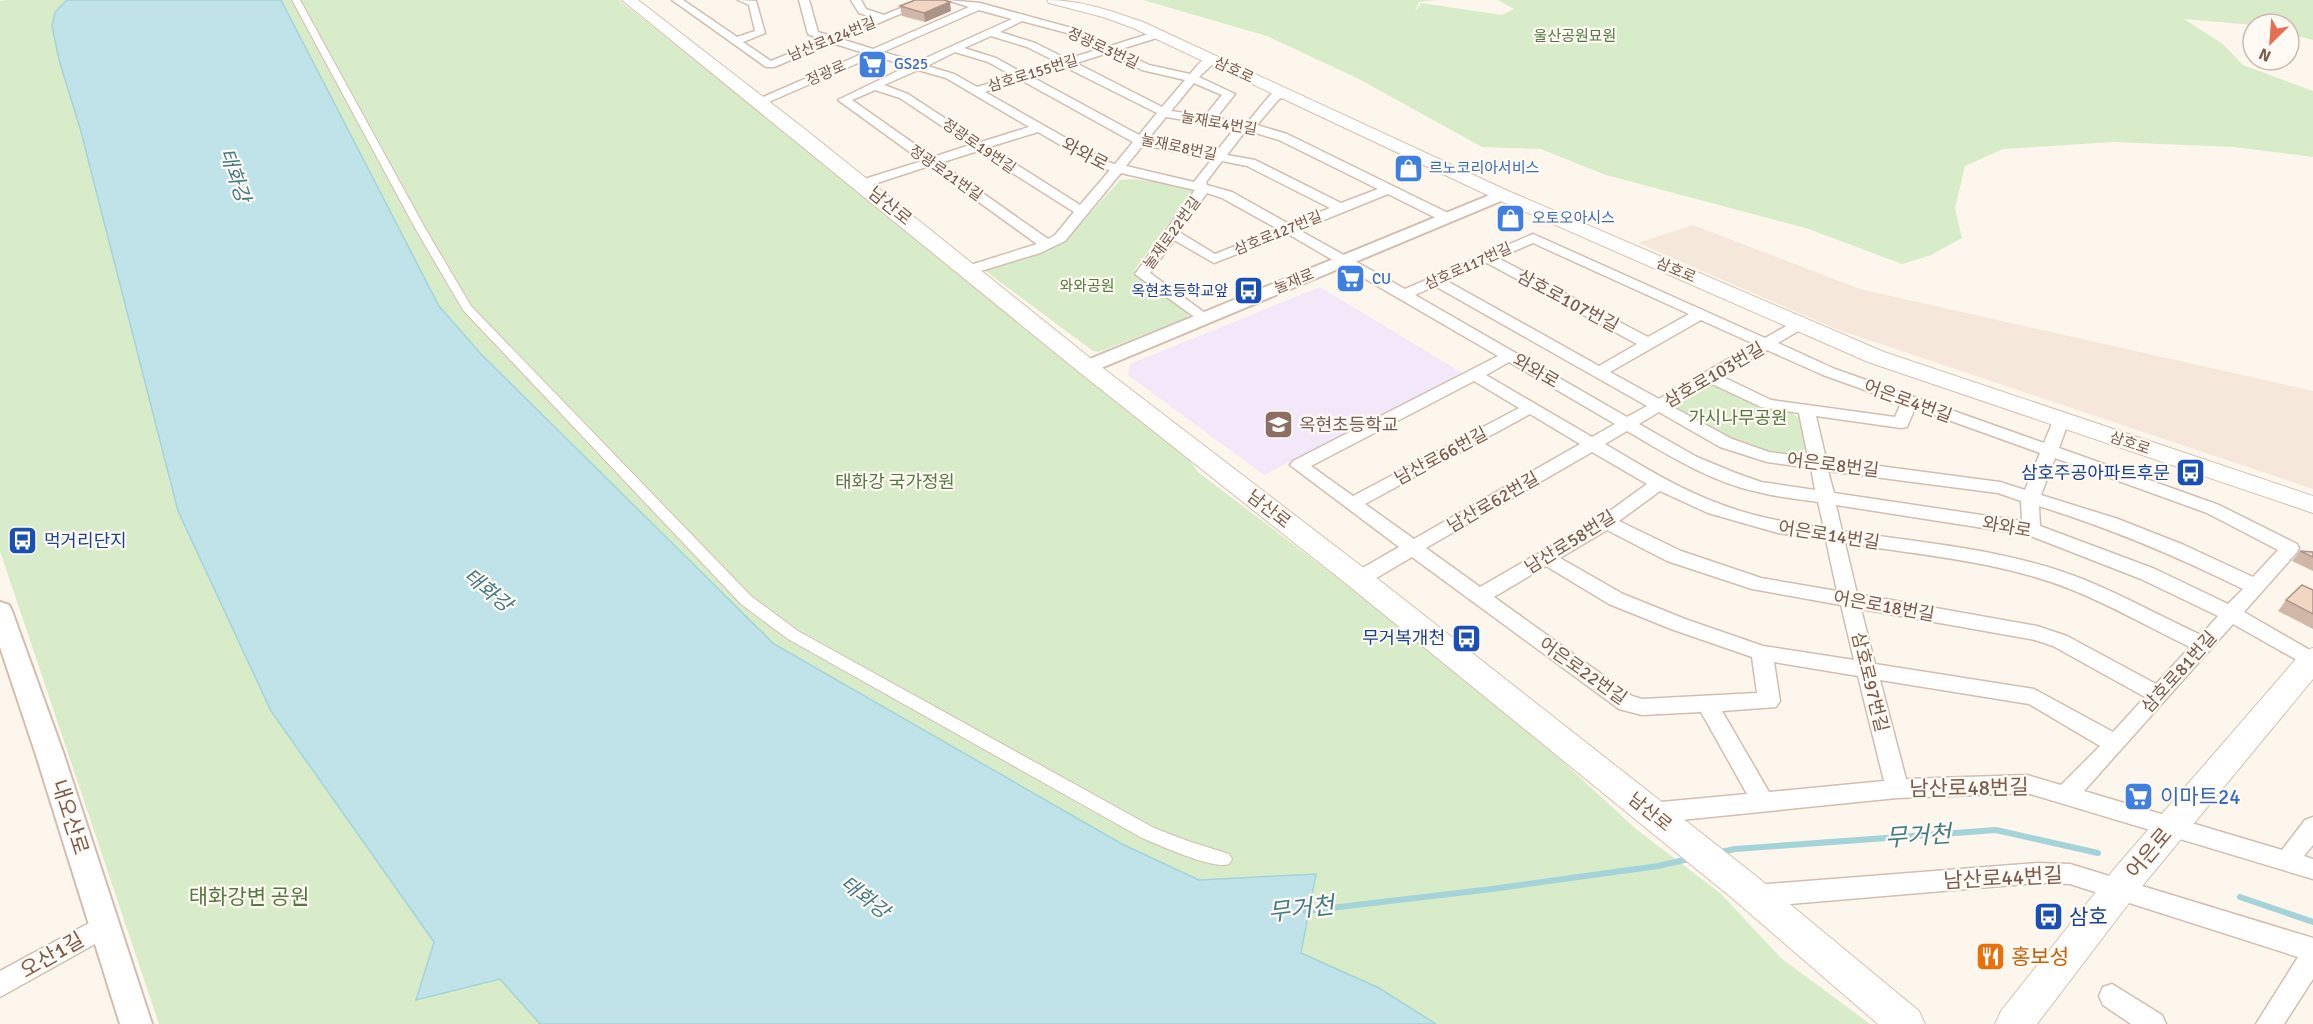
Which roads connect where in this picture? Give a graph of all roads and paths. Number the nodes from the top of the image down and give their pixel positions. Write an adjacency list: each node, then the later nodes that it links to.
1 (296, 0): 104 (street)
2 (629, 0): 29 (main road, 남산로)
3 (677, 0): 17 (street)
4 (804, 0): 16 (street, 와와로)
5 (856, 0): 12 (street)
6 (928, 0): 12 (street, 남산로124번길)
7 (952, 0): 11 (street, 정광로3번길)
8 (992, 0): 11 (street, 정광로)
9 (1054, 0): 15 (main road, 삼호로)
10 (752, 1): 17 (street)
11 (978, 7): 13 (street, 정광로3번길); 20 (street, 정광로)
12 (884, 18): 16 (street, 남산로124번길)
13 (1021, 18): 14 (street); 19 (street, 정광로3번길)
14 (990, 32): 18 (street); 22 (street, 눌재로4번길)
15 (1159, 34): 19 (street, 삼호로155번길); 21 (main road, 삼호로)
16 (830, 40): 17 (street, 남산로124번길); 20 (street, 와와로)
17 (735, 41)
18 (955, 49): 23 (street); 24 (street, 눌재로8번길)
19 (1108, 50): 22 (street, 삼호로155번길); 25 (street, 정광로3번길)
20 (871, 53): 23 (street, 와와로); 29 (street, 정광로)
21 (1212, 59): 25 (street); 28 (main road, 삼호로)
22 (1064, 63): 24 (street, 삼호로155번길); 30 (street, 눌재로4번길)
23 (917, 66): 26 (street); 27 (street, 와와로)
24 (1021, 77): 27 (street, 삼호로155번길); 34 (street, 눌재로8번길)
25 (1193, 78): 30 (street); 31 (street, 정광로3번길)
26 (875, 86): 35 (street, 정광로19번길); 37 (street, 정광로21번길)
27 (976, 91): 33 (street, 와와로)
28 (1285, 94): 32 (street); 42 (main road, 삼호로)
29 (758, 103): 39 (main road, 남산로)
30 (1165, 113): 31 (street, 눌재로4번길); 34 (street)
31 (1208, 120): 32 (street, 눌재로4번길)
32 (1246, 127): 36 (street); 41 (street, 눌재로4번길)
33 (1037, 128): 35 (street); 38 (street, 와와로)
34 (1141, 141): 36 (street, 눌재로8번길); 38 (street)
35 (980, 146): 37 (street); 44 (street, 정광로19번길)
36 (1221, 157): 40 (street, 눌재로22번길); 43 (street, 눌재로8번길)
37 (931, 162): 39 (street); 49 (street, 정광로21번길)
38 (1117, 170): 40 (street, 와와로); 44 (street)
39 (862, 184): 52 (main road, 남산로)
40 (1203, 188): 46 (street, 와와로); 47 (street, 눌재로22번길)
41 (1388, 189): 43 (street, 삼호로127번길); 45 (street, 눌재로4번길)
42 (1502, 195): 45 (street, 눌재로); 57 (main road, 삼호로)
43 (1341, 207): 46 (street, 삼호로127번길)
44 (1081, 211): 49 (street)
45 (1447, 218): 51 (street, 눌재로)
46 (1288, 229): 47 (street, 삼호로127번길); 51 (street, 와와로)
47 (1171, 233): 56 (street, 눌재로22번길)
48 (1533, 238): 50 (street, 삼호로117번길); 55 (street, 어은로4번길)
49 (1047, 245): 52 (street)
50 (1487, 258): 53 (street, 삼호로117번길); 58 (street, 삼호로107번길)
51 (1344, 260): 54 (street, 와와로); 56 (street, 눌재로)
52 (969, 270): 61 (main road, 남산로)
53 (1436, 281): 54 (street, 삼호로117번길); 62 (street, 어은로8번길)
54 (1404, 295): 60 (street, 와와로)
55 (1700, 314): 58 (street, 삼호로107번길); 59 (street, 어은로4번길)
56 (1205, 318): 61 (street, 눌재로)
57 (1800, 324): 59 (street, 삼호로103번길); 69 (main road, 삼호로)
58 (1649, 344): 62 (street, 삼호로107번길)
59 (1766, 345): 64 (street, 삼호로103번길); 65 (street, 어은로4번길)
60 (1510, 356): 63 (street); 70 (street, 와와로)
61 (1087, 367): 85 (main road, 남산로)
62 (1599, 372): 66 (street, 어은로8번길)
63 (1474, 374): 67 (street, 어은로14번길); 77 (street, 어은로22번길)
64 (1710, 377): 66 (street, 삼호로103번길); 68 (street)
65 (1910, 401): 68 (street); 72 (street, 어은로4번길)
66 (1659, 406): 70 (street, 삼호로103번길); 73 (street, 어은로8번길)
67 (1530, 408): 71 (street, 어은로14번길); 77 (street, 남산로66번길)
68 (1806, 410): 73 (street, 삼호로97번길)
69 (2061, 420): 72 (street); 78 (main road, 삼호로)
70 (1628, 424): 71 (street, 남산로62번길); 76 (street, 와와로)
71 (1592, 445): 74 (street, 어은로14번길); 83 (street, 남산로62번길)
72 (2049, 451): 75 (street); 82 (street, 어은로4번길)
73 (1818, 462): 75 (street, 어은로8번길); 76 (street, 삼호로97번길)
74 (1659, 484): 79 (street, 남산로58번길); 81 (street, 어은로14번길)
75 (2031, 496): 80 (street); 86 (street, 어은로8번길)
76 (1825, 498): 80 (street, 와와로); 81 (street, 삼호로97번길)
77 (1352, 504): 83 (street, 어은로22번길)
78 (2313, 505)
79 (1606, 522): 84 (street, 남산로58번길); 88 (street, 어은로18번길)
80 (2031, 530): 90 (street, 와와로)
81 (1835, 536): 88 (street, 삼호로97번길); 91 (street, 어은로14번길)
82 (2290, 548): 86 (street, 삼호로81번길)
83 (1412, 549): 85 (street, 남산로62번길); 87 (street, 어은로22번길)
84 (1546, 558): 87 (street, 남산로58번길); 92 (street)
85 (1359, 579): 101 (main road, 남산로)
86 (2256, 586): 90 (street, 삼호로81번길)
87 (1479, 597): 96 (street, 어은로22번길)
88 (1849, 600): 94 (street, 삼호로97번길); 95 (street, 어은로18번길)
89 (0, 611): 109 (street, 내오산로)
90 (2231, 614): 91 (street, 삼호로81번길); 93 (street, 와와로)
91 (2204, 645): 95 (street, 삼호로81번길)
92 (1762, 653): 94 (street); 96 (street, 어은로22번길)
93 (2313, 660): 103 (main road, 어은로)
94 (1866, 670): 97 (street); 98 (street, 삼호로97번길)
95 (2159, 695): 97 (street, 삼호로81번길)
96 (1708, 705): 100 (street)
97 (2115, 744): 99 (street, 삼호로81번길)
98 (1897, 789): 99 (street, 남산로48번길); 100 (street, 남산로48번길)
99 (2066, 795): 103 (street, 남산로48번길)
100 (1763, 802): 101 (street, 남산로48번길)
101 (1651, 813): 108 (main road, 남산로)
102 (2313, 827): 105 (street)
103 (2169, 830): 105 (street, 남산로48번길); 107 (main road, 어은로)
104 (1224, 859)
105 (2287, 861): 106 (street, 남산로48번길)
106 (2313, 869)
107 (2123, 885): 108 (street, 남산로44번길); 110 (street, 남산로44번길); 116 (main road, 어은로)
108 (1749, 892): 115 (main road, 남산로)
109 (104, 926): 112 (street, 오산1길); 114 (street, 내오산로)
110 (2313, 950)
111 (2313, 957): 118 (street)
112 (0, 985)
113 (2112, 996): 117 (street)
114 (136, 1024)
115 (1906, 1024)
116 (2014, 1024)
117 (2153, 1024)
118 (2269, 1024)

